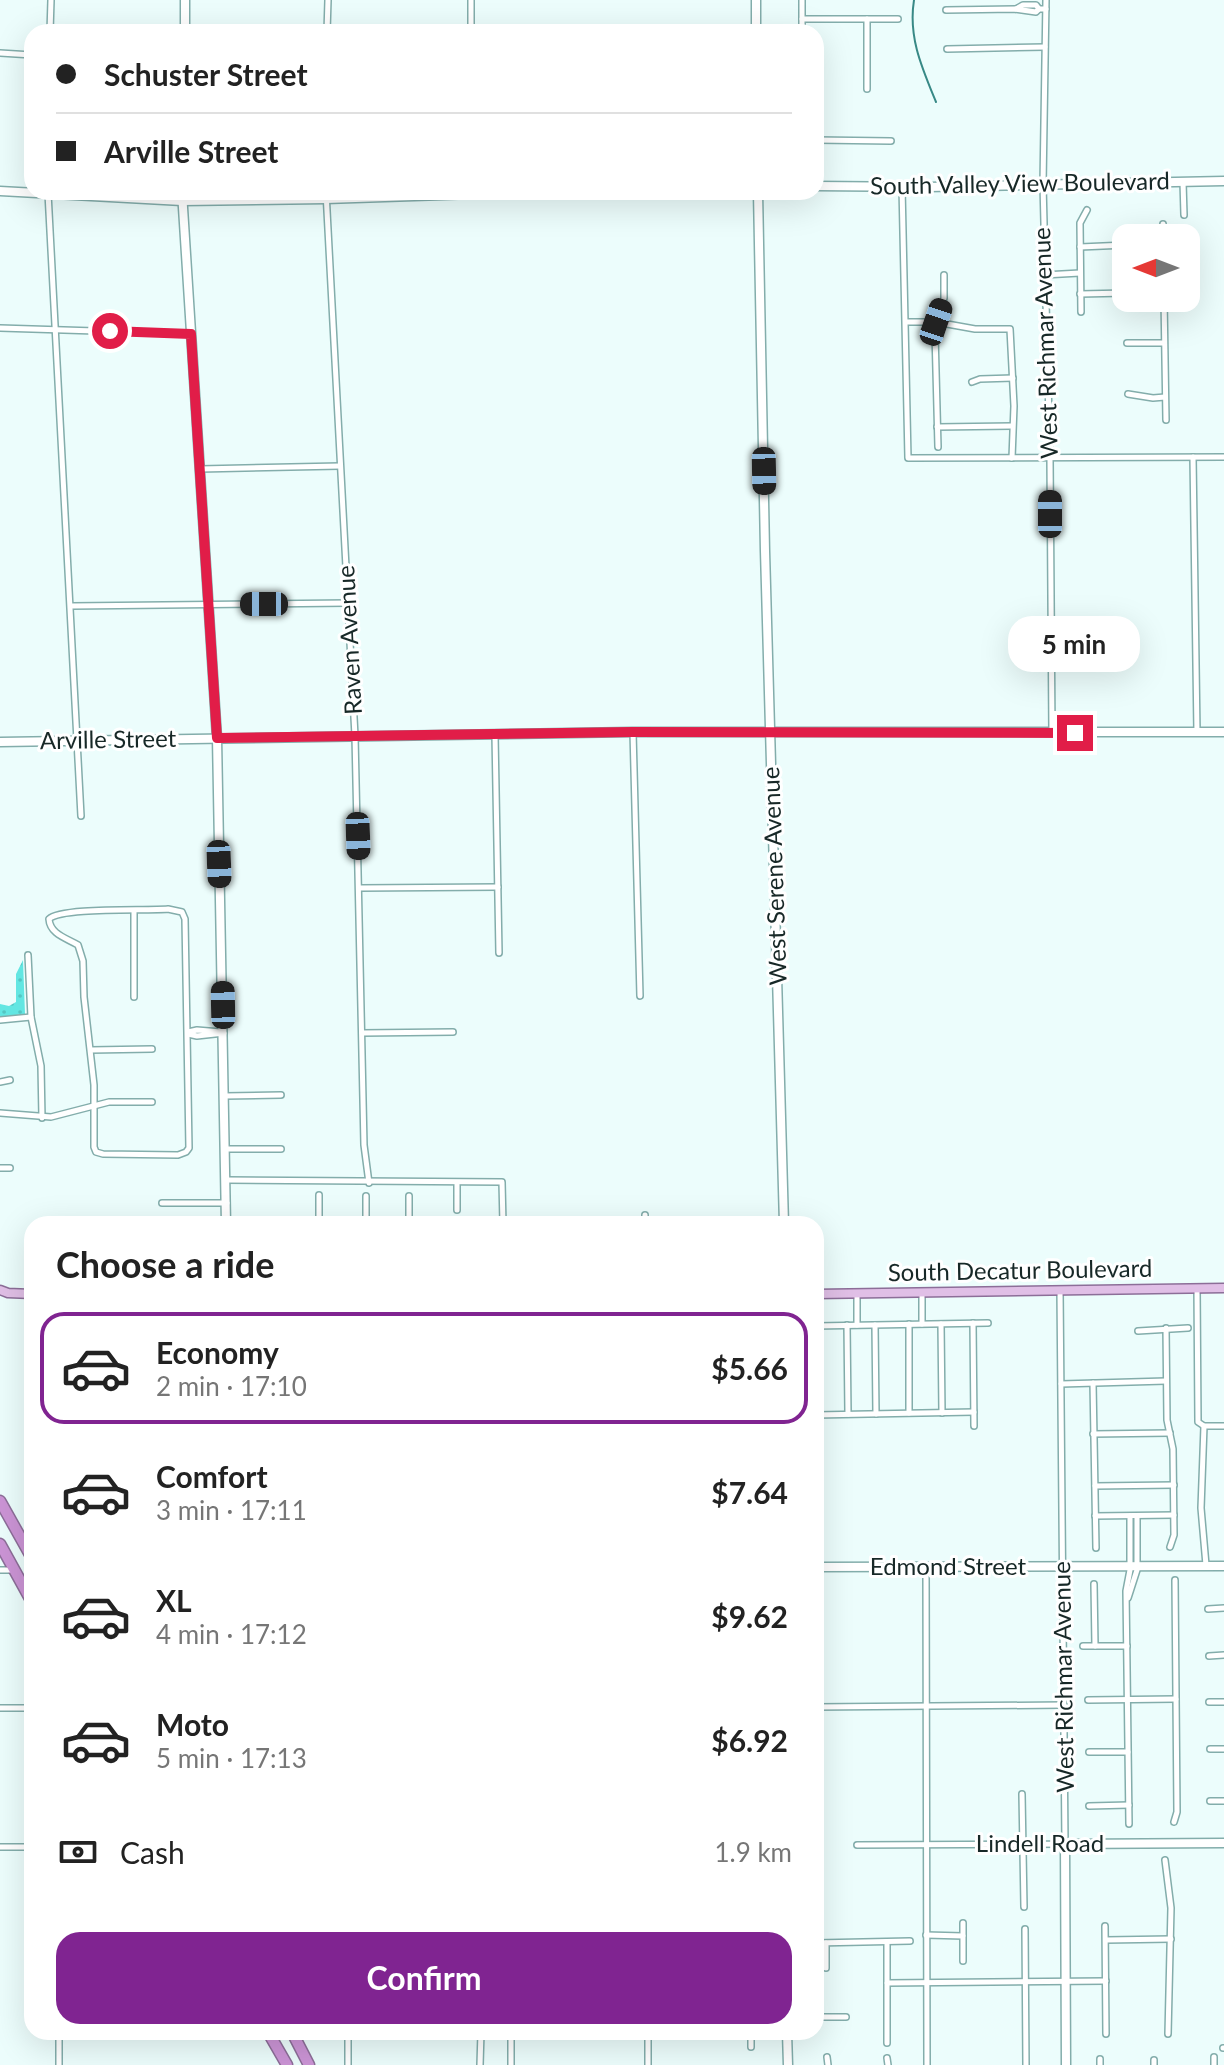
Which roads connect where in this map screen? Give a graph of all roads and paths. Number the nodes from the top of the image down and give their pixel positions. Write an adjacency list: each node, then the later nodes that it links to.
1 (51, 0): 13 (street)
2 (185, 0): 14 (street)
3 (328, 0): 15 (street)
4 (471, 0): 16 (street)
5 (756, 0): 17 (street)
6 (802, 0): 10 (street)
7 (1046, 0): 8 (street, West Richmar Avenue)
8 (1042, 9): 9 (street); 19 (street, West Richmar Avenue)
9 (946, 10)
10 (802, 19): 11 (street); 18 (street)
11 (867, 19): 12 (street); 23 (street)
12 (898, 19)
13 (50, 24)
14 (185, 24)
15 (327, 24)
16 (471, 24)
17 (756, 24)
18 (802, 24)
19 (1045, 47): 20 (street); 28 (street, West Richmar Avenue)
20 (947, 49)
21 (0, 53): 22 (street)
22 (24, 54)
23 (867, 89)
24 (824, 140): 25 (street)
25 (891, 141)
26 (1224, 181): 27 (street, South Valley View Boulevard)
27 (1183, 182): 28 (street, South Valley View Boulevard); 38 (street)
28 (1043, 184): 29 (street, South Valley View Boulevard); 43 (street, West Richmar Avenue)
29 (902, 185): 30 (street, South Valley View Boulevard); 48 (street)
30 (824, 186)
31 (0, 191): 32 (street)
32 (24, 192)
33 (48, 200): 51 (street)
34 (182, 200): 52 (street)
35 (326, 200): 67 (street, Raven Avenue)
36 (758, 200): 77 (street, West Serene Avenue)
37 (1087, 210): 40 (street)
38 (1184, 215)
39 (1112, 246): 40 (street)
40 (1080, 247): 41 (street)
41 (1080, 273): 43 (street); 45 (street)
42 (944, 275): 49 (street)
43 (1044, 275): 66 (street, West Richmar Avenue)
44 (1112, 293): 45 (street)
45 (1080, 294): 46 (street)
46 (1081, 312)
47 (1164, 312): 54 (street)
48 (906, 322): 49 (street); 65 (street)
49 (936, 322): 55 (street); 61 (street)
50 (0, 328): 51 (street)
51 (57, 330): 52 (street); 71 (street)
52 (191, 334): 68 (street)
53 (1127, 343): 54 (street)
54 (1164, 343): 58 (street)
55 (1013, 378): 56 (street); 60 (street)
56 (972, 382)
57 (1128, 394): 58 (street)
58 (1165, 397): 59 (street)
59 (1166, 420)
60 (1012, 426): 61 (street); 65 (street)
61 (937, 427): 62 (street)
62 (938, 447)
63 (1193, 457): 64 (street); 66 (street); 73 (street)
64 (1224, 457)
65 (1012, 458): 66 (street)
66 (1050, 458): 75 (street, West Richmar Avenue)
67 (340, 466): 68 (street); 69 (street, Raven Avenue)
68 (199, 469): 70 (street)
69 (348, 603): 70 (street); 78 (street, Raven Avenue)
70 (208, 605): 71 (street); 79 (street)
71 (72, 606): 80 (street)
72 (633, 732): 76 (street, Arville Street); 77 (street, Arville Street); 88 (street)
73 (1197, 732): 74 (street, Arville Street); 75 (street, Arville Street)
74 (1224, 732)
75 (1052, 733): 77 (street, Arville Street)
76 (495, 734): 78 (street, Arville Street); 83 (street)
77 (770, 734): 124 (street, West Serene Avenue)
78 (355, 736): 79 (street, Arville Street); 84 (street, Raven Avenue)
79 (217, 738): 80 (street, Arville Street); 94 (street)
80 (78, 740): 81 (street, Arville Street); 82 (street)
81 (0, 742)
82 (81, 816)
83 (498, 887): 84 (street); 86 (street)
84 (360, 888): 95 (street, Raven Avenue)
85 (134, 912): 89 (street); 93 (street); 97 (street)
86 (499, 953)
87 (28, 955): 90 (street)
88 (640, 996)
89 (134, 997)
90 (31, 1017): 91 (street); 105 (street)
91 (0, 1020)
92 (453, 1032): 95 (street)
93 (187, 1033): 94 (street); 103 (street)
94 (224, 1033): 101 (street)
95 (362, 1033): 111 (street, Raven Avenue)
96 (152, 1049): 97 (street)
97 (91, 1050): 103 (street)
98 (10, 1080): 99 (street)
99 (0, 1082)
100 (281, 1095): 101 (street)
101 (225, 1096): 106 (street)
102 (152, 1102): 103 (street)
103 (94, 1104): 105 (street)
104 (0, 1113): 105 (street)
105 (42, 1118)
106 (226, 1149): 107 (street); 110 (street)
107 (281, 1149)
108 (0, 1168): 109 (street)
109 (10, 1168)
110 (227, 1180): 111 (street); 117 (street)
111 (369, 1183): 112 (street)
112 (457, 1184): 118 (street); 123 (street)
113 (319, 1195): 120 (street)
114 (366, 1196): 121 (street)
115 (409, 1196): 122 (street)
116 (162, 1203): 117 (street)
117 (227, 1203): 119 (street)
118 (457, 1210)
119 (226, 1216)
120 (319, 1216)
121 (366, 1216)
122 (409, 1216)
123 (503, 1216)
124 (784, 1216)
125 (1197, 1288): 126 (main road, South Decatur Boulevard); 127 (main road, South Decatur Boulevard); 154 (street)
126 (1224, 1288)
127 (1060, 1289): 129 (main road, South Decatur Boulevard); 147 (street, West Richmar Avenue)
128 (857, 1293): 129 (main road, South Decatur Boulevard); 132 (main road, South Decatur Boulevard); 139 (street)
129 (922, 1293): 136 (street)
130 (3, 1294): 131 (main road)
131 (24, 1294)
132 (824, 1294)
133 (973, 1323): 134 (street); 137 (street); 148 (street)
134 (988, 1323)
135 (909, 1324): 136 (street); 140 (street); 149 (street)
136 (922, 1324): 137 (street)
137 (941, 1324): 150 (street)
138 (847, 1325): 139 (street); 141 (street); 151 (street)
139 (857, 1325): 140 (street)
140 (875, 1325): 152 (street)
141 (824, 1326)
142 (1166, 1328): 143 (street); 144 (street); 145 (street)
143 (1188, 1328)
144 (1138, 1331)
145 (1166, 1381): 146 (street); 157 (street)
146 (1093, 1383): 147 (street); 158 (street)
147 (1061, 1384): 174 (street, West Richmar Avenue)
148 (974, 1412): 150 (street); 155 (street)
149 (909, 1413): 150 (street); 152 (street)
150 (942, 1413)
151 (848, 1414): 152 (street); 153 (street)
152 (876, 1414)
153 (824, 1415)
154 (1202, 1425): 156 (street); 170 (street)
155 (974, 1426)
156 (1224, 1426)
157 (1170, 1433): 158 (street); 159 (street)
158 (1093, 1434): 160 (street)
159 (1174, 1485): 160 (street); 162 (street)
160 (1094, 1486): 163 (street)
161 (0, 1501): 166 (highway)
162 (1174, 1515): 164 (street); 167 (street)
163 (1095, 1516): 164 (street); 168 (street)
164 (1133, 1516): 169 (street)
165 (0, 1544): 176 (highway)
166 (24, 1544)
167 (1170, 1547)
168 (1096, 1548)
169 (1134, 1566): 170 (street, Edmond Street); 174 (street, Edmond Street); 184 (street)
170 (1206, 1566): 171 (street, Edmond Street)
171 (1224, 1566)
172 (824, 1567): 173 (street, Edmond Street)
173 (926, 1567): 174 (street, Edmond Street); 193 (street)
174 (1062, 1567): 192 (street, West Richmar Avenue)
175 (0, 1570): 176 (street)
176 (14, 1570): 179 (highway)
177 (1175, 1580): 188 (street)
178 (1094, 1584): 183 (street)
179 (24, 1588)
180 (1224, 1608): 181 (street)
181 (1208, 1609)
182 (1083, 1646): 183 (street)
183 (1095, 1646): 184 (street)
184 (1127, 1646): 187 (street)
185 (1224, 1655): 186 (street)
186 (1209, 1656)
187 (1128, 1699): 188 (street); 189 (street); 200 (street)
188 (1176, 1699): 206 (street)
189 (1088, 1700)
190 (1209, 1702): 191 (street)
191 (1224, 1702)
192 (1064, 1705): 193 (street); 211 (street, West Richmar Avenue)
193 (927, 1706): 194 (street); 209 (street)
194 (824, 1707)
195 (0, 1708): 196 (street)
196 (24, 1708)
197 (1210, 1749): 198 (street)
198 (1224, 1749)
199 (1089, 1752): 200 (street)
200 (1128, 1752): 204 (street)
201 (1022, 1794): 210 (street)
202 (1210, 1801): 203 (street)
203 (1224, 1801)
204 (1129, 1805): 205 (street); 207 (street)
205 (1089, 1806)
206 (1174, 1822)
207 (1129, 1824)
208 (1224, 1843): 211 (street, Lindell Road)
209 (927, 1844): 210 (street, Lindell Road); 212 (street, Lindell Road); 220 (street)
210 (1023, 1844): 211 (street, Lindell Road); 216 (street)
211 (1065, 1844): 229 (street, West Richmar Avenue)
212 (857, 1845)
213 (0, 1847): 214 (street)
214 (24, 1847)
215 (1165, 1860): 222 (street)
216 (1024, 1907)
217 (963, 1923): 221 (street)
218 (1105, 1926): 223 (street)
219 (1025, 1929): 232 (street)
220 (926, 1935): 221 (street); 231 (street)
221 (963, 1936): 227 (street)
222 (1171, 1939): 223 (street); 237 (street)
223 (1106, 1940): 230 (street)
224 (910, 1941): 225 (street)
225 (887, 1942): 226 (street); 233 (street)
226 (826, 1943): 228 (street)
227 (963, 1961)
228 (826, 1968)
229 (1066, 1981): 230 (street); 232 (street); 262 (street, West Richmar Avenue)
230 (1106, 1981): 236 (street)
231 (926, 1982): 232 (street); 233 (street); 260 (street)
232 (1025, 1982): 261 (street)
233 (887, 1983): 247 (street)
234 (824, 2017): 235 (street)
235 (846, 2017)
236 (1106, 2034)
237 (1168, 2034)
238 (59, 2040): 251 (street)
239 (273, 2040): 252 (highway)
240 (296, 2040): 253 (highway)
241 (348, 2040): 254 (street)
242 (481, 2040): 255 (street)
243 (511, 2040): 256 (street)
244 (648, 2040): 257 (street)
245 (751, 2040): 248 (street)
246 (787, 2040): 258 (street)
247 (887, 2043)
248 (751, 2047)
249 (827, 2057): 259 (street)
250 (1214, 2057): 263 (street)
251 (59, 2065)
252 (287, 2065)
253 (309, 2065)
254 (348, 2065)
255 (480, 2065)
256 (511, 2065)
257 (648, 2065)
258 (788, 2065)
259 (828, 2065)
260 (927, 2065)
261 (1026, 2065)
262 (1066, 2065)
263 (1214, 2065)

